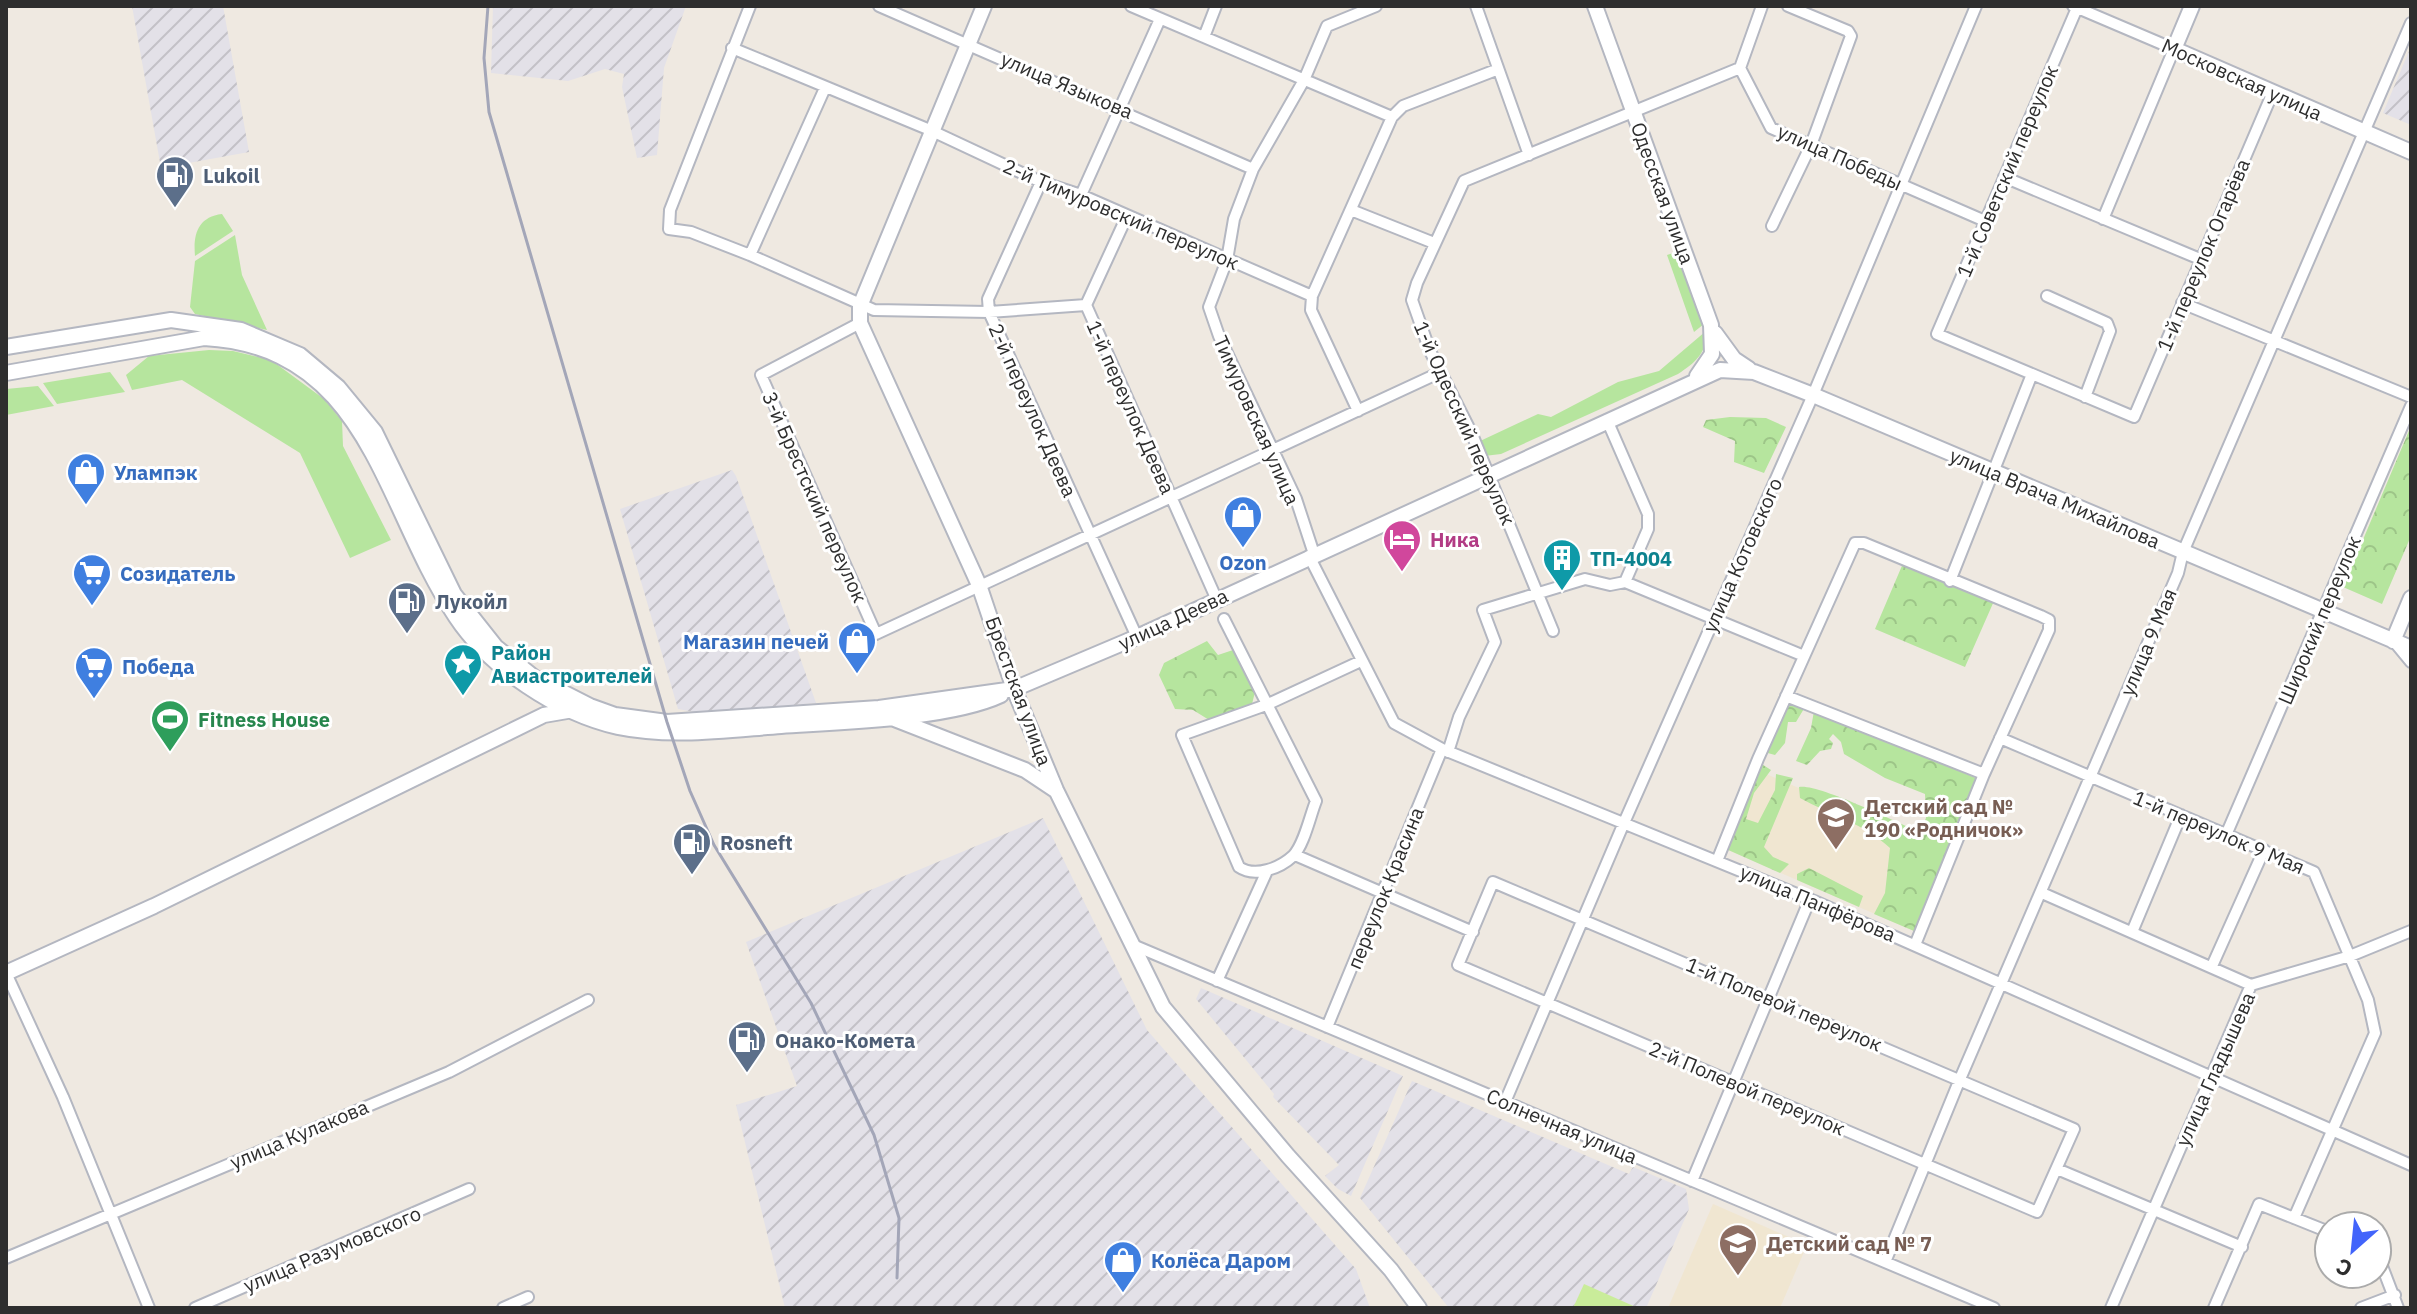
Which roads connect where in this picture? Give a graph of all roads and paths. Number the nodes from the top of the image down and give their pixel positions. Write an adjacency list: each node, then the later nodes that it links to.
1 (750, 6): 18 (street)
2 (879, 6): 17 (street, улица Языкова)
3 (984, 6): 17 (main road, Брестская улица)
4 (1131, 6): 14 (street)
5 (1216, 6): 16 (street)
6 (1376, 6): 22 (street, Тимуровская улица)
7 (1476, 6): 21 (street)
8 (1595, 6): 26 (main road, Одесская улица)
9 (1762, 6): 20 (street)
10 (1788, 6): 30 (street)
11 (1976, 6): 36 (street, улица Котовского)
12 (2192, 6): 19 (main road)
13 (2080, 8): 19 (street, Московская улица); 34 (street, 1-й Советский переулок)
14 (1160, 19): 16 (street); 25 (street)
15 (2411, 23): 29 (street, улица 9 Мая)
16 (1204, 37): 22 (street)
17 (968, 43): 25 (street, улица Языкова); 28 (main road, Брестская улица)
18 (732, 48): 23 (street, 2-й Тимуровский переулок); 44 (street)
19 (2174, 49): 24 (main road, Московская улица); 40 (street)
20 (1740, 68): 26 (street, 1-й Одесский переулок); 30 (street, улица Победы)
21 (1496, 70): 27 (street); 32 (street)
22 (1304, 80): 27 (street); 33 (street, Тимуровская улица)
23 (825, 88): 28 (street, 2-й Тимуровский переулок); 44 (street)
24 (2273, 92): 29 (main road, Московская улица); 45 (street, 1-й переулок Огарёва)
25 (1121, 108): 33 (street, улица Языкова); 37 (street)
26 (1634, 113): 32 (street, 1-й Одесский переулок); 54 (main road, Одесская улица)
27 (1392, 117): 38 (street)
28 (930, 130): 35 (street, 2-й Тимуровский переулок); 51 (main road, Брестская улица)
29 (2365, 132): 31 (main road, Московская улица); 56 (street, улица 9 Мая)
30 (1811, 145): 36 (street, улица Победы); 42 (street)
31 (2411, 152)
32 (1529, 155): 43 (street, 1-й Одесский переулок)
33 (1253, 169): 46 (street, Тимуровская улица)
34 (2004, 177): 40 (street); 41 (street, 1-й Советский переулок)
35 (1041, 182): 37 (street, 2-й Тимуровский переулок); 52 (street, 2-й переулок Деева)
36 (1899, 184): 41 (street, улица Победы); 64 (street, улица Котовского)
37 (1081, 195): 39 (street, 2-й Тимуровский переулок)
38 (1351, 210): 43 (street); 47 (street)
39 (1127, 216): 46 (street, 2-й Тимуровский переулок); 50 (street, 1-й переулок Деева)
40 (2103, 219): 45 (street)
41 (1985, 221): 62 (street, 1-й Советский переулок)
42 (1772, 226)
43 (1434, 243): 59 (street, 1-й Одесский переулок)
44 (750, 255): 51 (street)
45 (2200, 259): 49 (street, 1-й переулок Огарёва)
46 (1227, 260): 47 (street, 2-й Тимуровский переулок); 70 (street, Тимуровская улица)
47 (1312, 296): 68 (street)
48 (2047, 296): 65 (street)
49 (2182, 303): 56 (street); 65 (street, 1-й переулок Огарёва)
50 (1086, 305): 52 (street); 73 (street, 1-й переулок Деева)
51 (860, 306): 52 (street); 53 (main road, Брестская улица)
52 (989, 312): 74 (street, 2-й переулок Деева)
53 (860, 323): 79 (main road, Брестская улица); 79 (street, 3-й Брестский переулок)
54 (1711, 325): 60 (main road); 63 (main road, Одесская улица)
55 (83, 334): 57 (main road, улица Деева); 58 (main road); 94 (main road, улица Деева)
56 (2274, 344): 66 (street); 75 (street, улица 9 Мая)
57 (6, 347)
58 (87, 358): 61 (main road); 93 (main road)
59 (1441, 372): 68 (street); 72 (street, 1-й Одесский переулок)
60 (1754, 372): 63 (main road, улица Врача Михайлова); 64 (main road, улица Врача Михайлова)
61 (6, 373)
62 (2032, 374): 65 (street); 71 (street)
63 (1695, 379): 69 (main road, улица Деева)
64 (1813, 395): 71 (main road, улица Врача Михайлова); 85 (street, улица Котовского)
65 (2085, 397)
66 (2411, 397)
67 (2411, 406): 83 (street, Широкий переулок)
68 (1358, 411): 70 (street)
69 (1607, 420): 72 (main road, улица Деева); 78 (street)
70 (1276, 451): 73 (street); 76 (street, Тимуровская улица)
71 (1991, 471): 75 (main road, улица Врача Михайлова); 77 (street)
72 (1487, 475): 76 (main road, улица Деева); 80 (street, 1-й Одесский переулок)
73 (1171, 498): 74 (street); 81 (street, 1-й переулок Деева)
74 (1089, 535): 79 (street); 87 (street, 2-й переулок Деева)
75 (2183, 552): 83 (main road, улица Врача Михайлова); 103 (street, улица 9 Мая)
76 (1311, 555): 81 (main road, улица Деева); 91 (street, улица Панфёрова)
77 (1950, 581): 90 (street); 100 (street)
78 (1625, 582): 80 (street, переулок Красина); 85 (street, переулок Красина)
79 (979, 585): 94 (main road, Брестская улица)
80 (1539, 591): 86 (street, 1-й Одесский переулок); 101 (street, переулок Красина)
81 (1216, 598): 87 (main road, улица Деева)
82 (2411, 598): 88 (main road)
83 (2323, 611): 88 (main road, улица Врача Михайлова); 107 (street, Широкий переулок)
84 (1224, 619): 96 (street)
85 (1714, 619): 90 (street, переулок Красина); 106 (street, улица Котовского)
86 (1553, 631)
87 (1137, 637): 94 (main road, улица Деева)
88 (2393, 641): 89 (main road, улица Врача Михайлова); 92 (street)
89 (2411, 648)
90 (1804, 656): 95 (street)
91 (1361, 661): 96 (street); 101 (street, улица Панфёрова)
92 (2411, 662)
93 (526, 682): 97 (main road); 98 (main road)
94 (1014, 689): 99 (main road); 104 (main road, Брестская улица)
95 (1786, 696): 102 (street); 110 (street)
96 (1266, 705): 109 (street); 111 (street)
97 (573, 710): 98 (main road); 99 (main road)
98 (544, 715): 123 (main road)
99 (889, 717): 104 (main road)
100 (2000, 738): 102 (street); 103 (street, 1-й переулок 9 Мая)
101 (1445, 750): 106 (street, улица Панфёрова); 112 (street, переулок Красина)
102 (1984, 774): 120 (street)
103 (2089, 777): 105 (street, 1-й переулок 9 Мая); 113 (street, улица 9 Мая)
104 (1056, 790): 119 (main road, Брестская улица)
105 (2181, 815): 107 (street, 1-й переулок 9 Мая); 118 (street)
106 (1623, 825): 110 (street, улица Панфёрова); 115 (street, улица Котовского)
107 (2226, 835): 108 (street, 1-й переулок 9 Мая)
108 (2264, 850): 121 (street, 1-й переулок 9 Мая); 122 (street)
109 (1295, 855): 111 (street); 112 (street)
110 (1717, 861): 114 (street, улица Панфёрова)
111 (1267, 871): 124 (street)
112 (1385, 893): 117 (street); 130 (street, переулок Красина)
113 (2042, 893): 118 (street); 125 (street, улица 9 Мая)
114 (1810, 899): 120 (street, улица Панфёрова); 127 (street)
115 (1583, 919): 117 (street, 1-й Полевой переулок); 127 (street, 1-й Полевой переулок); 129 (street, улица Котовского)
116 (2411, 931): 121 (street, улица Гладышева)
117 (1473, 932): 129 (street, 2-й Полевой переулок)
118 (2132, 932): 122 (street)
119 (1131, 944): 124 (street, Солнечная улица); 154 (main road, Брестская улица)
120 (1915, 945): 125 (street, улица Панфёрова)
121 (2350, 956): 126 (street, улица Гладышева); 135 (street, 1-й переулок 9 Мая)
122 (2212, 966): 126 (street)
123 (6, 973): 142 (street)
124 (1217, 981): 130 (street, Солнечная улица)
125 (2003, 985): 131 (street, улица Панфёрова); 132 (street, улица 9 Мая)
126 (2251, 985): 131 (street, улица Гладышева)
127 (1768, 998): 132 (street, 1-й Полевой переулок); 133 (street)
128 (588, 1000): 142 (street, улица Кулакова)
129 (1547, 1002): 133 (street, 2-й Полевой переулок); 134 (street, улица Котовского)
130 (1327, 1027): 134 (street, Солнечная улица)
131 (2212, 1075): 135 (street, улица Панфёрова); 141 (street, улица Гладышева)
132 (1960, 1079): 136 (street, улица 9 Мая); 138 (street, 1-й Полевой переулок)
133 (1732, 1082): 136 (street, 2-й Полевой переулок); 139 (street)
134 (1505, 1102): 139 (street, Солнечная улица)
135 (2330, 1131): 137 (street, улица Панфёрова); 143 (street, 1-й переулок 9 Мая)
136 (1926, 1164): 138 (street, 2-й Полевой переулок); 147 (street, улица 9 Мая)
137 (2411, 1165)
138 (2057, 1169): 141 (street)
139 (1692, 1181): 147 (street, Солнечная улица)
140 (469, 1189): 152 (street, улица Разумовского)
141 (2153, 1210): 145 (street); 156 (street, улица Гладышева)
142 (110, 1213): 146 (street, улица Кулакова); 151 (street)
143 (2294, 1218): 144 (street); 145 (street)
144 (2313, 1226)
145 (2242, 1247): 157 (street)
146 (6, 1258)
147 (1885, 1262): 155 (street, Солнечная улица)
148 (2393, 1290): 149 (street)
149 (2395, 1295): 158 (street); 159 (street)
150 (528, 1297): 153 (street)
151 (149, 1308)
152 (195, 1308)
153 (503, 1308)
154 (1419, 1308)
155 (1994, 1308)
156 (2111, 1308)
157 (2214, 1308)
158 (2361, 1308)
159 (2398, 1308)

